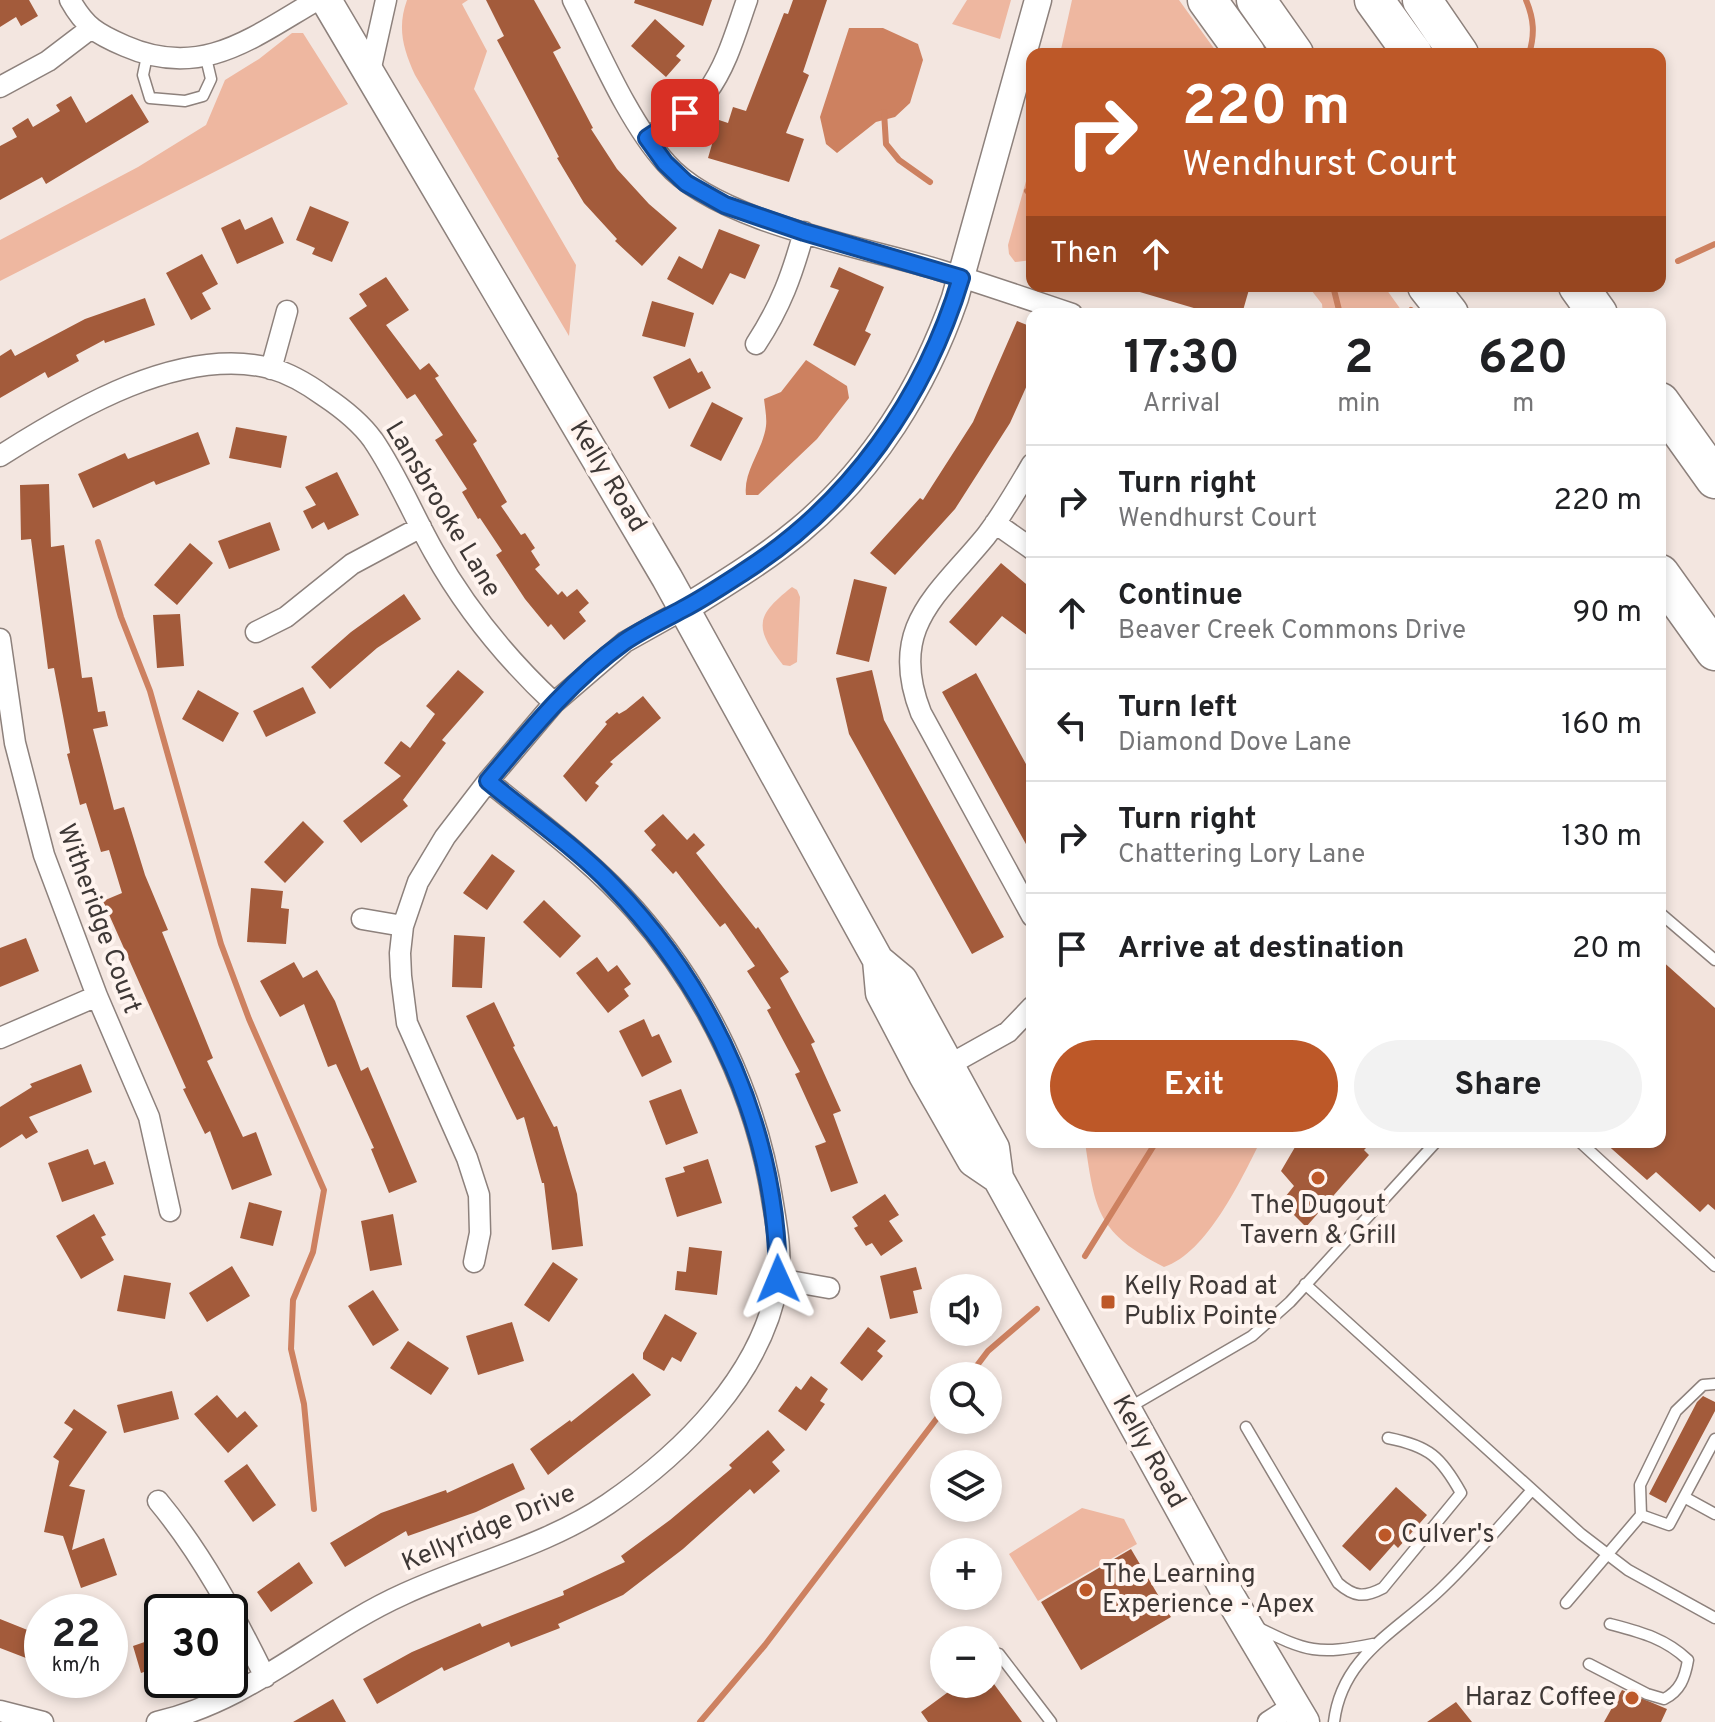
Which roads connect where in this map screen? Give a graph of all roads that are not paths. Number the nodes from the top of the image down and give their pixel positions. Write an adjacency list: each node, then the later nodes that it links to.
1 (70, 0): 12 (street)
2 (317, 0): 18 (street)
3 (326, 0): 19 (main road, Kelly Road)
4 (386, 0): 19 (street)
5 (573, 0): 21 (street)
6 (747, 0): 21 (street)
7 (1038, 0): 23 (street)
8 (1207, 0): 13 (highway)
9 (1256, 0): 14 (highway)
10 (1374, 0): 15 (highway)
11 (1422, 0): 16 (highway)
12 (90, 29): 17 (street); 20 (street)
13 (1242, 48)
14 (1290, 48)
15 (1409, 48)
16 (1455, 48)
17 (147, 56): 18 (street); 18 (lane)
18 (206, 58)
19 (369, 76): 40 (main road, Kelly Road)
20 (0, 87)
21 (647, 138): 22 (street)
22 (804, 232): 23 (street); 30 (street)
23 (961, 278): 26 (street); 40 (street)
24 (1432, 292): 27 (highway)
25 (1583, 292): 28 (highway)
26 (1054, 308)
27 (1444, 308)
28 (1596, 308)
29 (287, 311): 31 (street)
30 (756, 344)
31 (271, 369): 33 (street, Lansbrooke Lane); 37 (street, Lansbrooke Lane)
32 (1666, 410): 35 (highway)
33 (0, 456)
34 (1026, 474): 36 (street)
35 (1715, 479)
36 (995, 523): 38 (street); 46 (street)
37 (421, 527): 41 (street); 44 (street, Lansbrooke Lane)
38 (1026, 545)
39 (1666, 582): 43 (highway)
40 (684, 609): 44 (street); 50 (main road, Kelly Road)
41 (256, 632)
42 (0, 639): 52 (street, Witheridge Court)
43 (1715, 651)
44 (554, 703): 45 (street)
45 (488, 781): 49 (street); 62 (street, Kellyridge Drive)
46 (1026, 905)
47 (1666, 918): 51 (lane)
48 (362, 919): 49 (street)
49 (403, 926): 60 (street)
50 (878, 960): 55 (main road, Kelly Road); 58 (main road, Kelly Road)
51 (1715, 960)
52 (97, 996): 54 (street); 59 (street, Witheridge Court)
53 (1026, 1013): 55 (street)
54 (0, 1038)
55 (949, 1065): 58 (main road, Kelly Road)
56 (1430, 1148): 63 (lane)
57 (1587, 1148): 61 (lane)
58 (998, 1178): 66 (main road, Kelly Road)
59 (170, 1211)
60 (474, 1262)
61 (1715, 1266)
62 (778, 1279): 64 (street); 83 (street, Kellyridge Drive)
63 (1305, 1284): 66 (lane); 70 (lane)
64 (829, 1288)
65 (1715, 1384): 74 (lane)
66 (1125, 1410): 78 (main road, Kelly Road)
67 (1246, 1427): 68 (lane)
68 (1388, 1438)
69 (1715, 1439): 71 (lane)
70 (1532, 1490): 75 (lane); 80 (lane)
71 (1684, 1497): 73 (lane); 74 (lane)
72 (158, 1501): 83 (street)
73 (1715, 1514)
74 (1641, 1515): 75 (lane)
75 (1606, 1553): 76 (lane); 77 (lane)
76 (1566, 1603)
77 (1715, 1618)
78 (1244, 1621): 80 (lane); 85 (main road, Kelly Road)
79 (1610, 1624): 82 (lane)
80 (1373, 1644): 90 (lane)
81 (1002, 1658): 88 (lane)
82 (1589, 1664)
83 (265, 1677): 87 (street, Kellyridge Drive)
84 (0, 1711): 86 (street)
85 (1299, 1713): 89 (street)
86 (43, 1722)
87 (157, 1722)
88 (1051, 1722)
89 (1268, 1722)
90 (1334, 1722)

